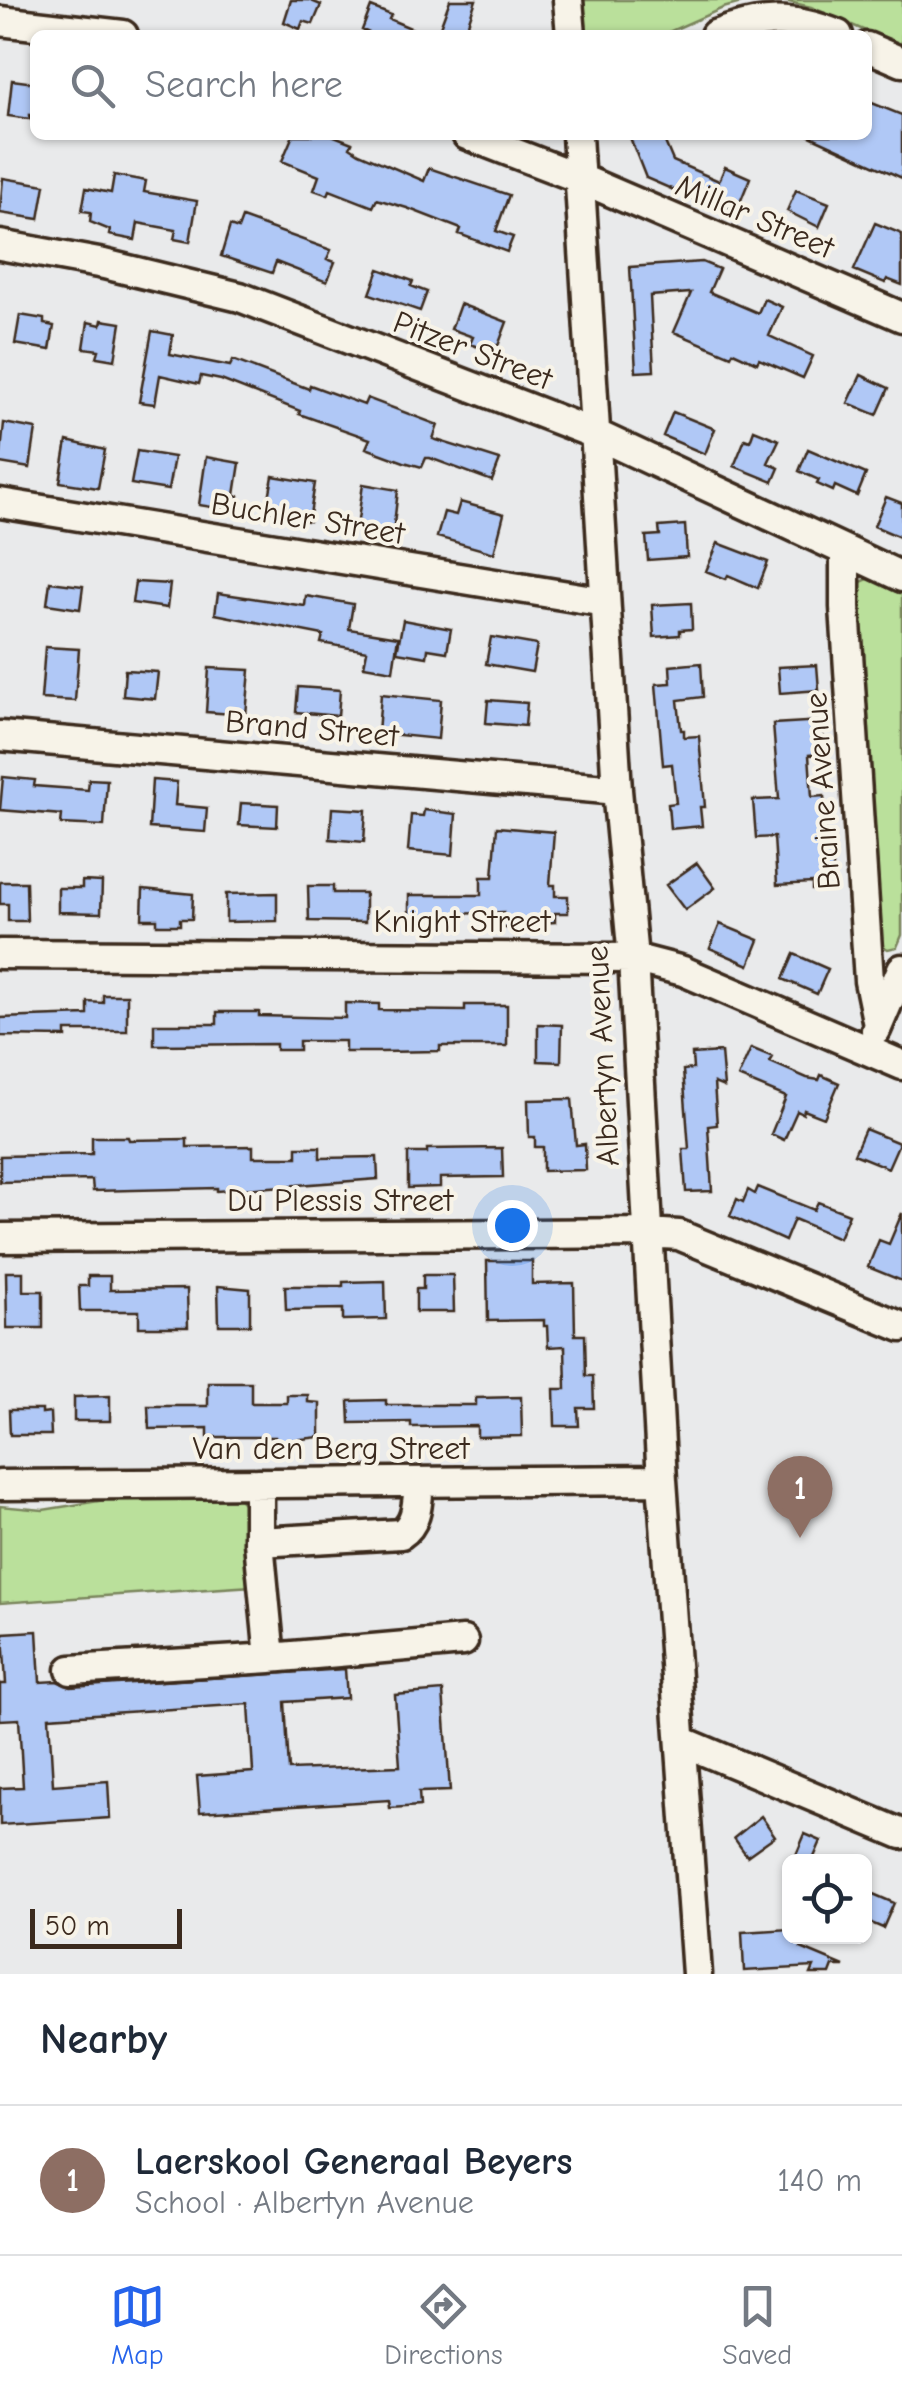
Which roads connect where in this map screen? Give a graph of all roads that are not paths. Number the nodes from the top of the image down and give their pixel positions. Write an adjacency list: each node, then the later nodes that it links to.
1 (568, 0): 4 (street)
2 (0, 21): 3 (street)
3 (79, 30)
4 (571, 30)
5 (731, 30): 6 (street)
6 (823, 30)
7 (872, 49): 8 (street)
8 (902, 62)
9 (480, 140): 11 (street, Millar Street)
10 (577, 140): 11 (street, Albertyn Avenue)
11 (579, 178): 13 (street, Millar Street); 14 (street, Albertyn Avenue)
12 (0, 246): 14 (street, Pitzer Street)
13 (902, 317)
14 (595, 434): 16 (street, Pitzer Street); 18 (street, Albertyn Avenue)
15 (0, 502): 18 (street, Buchler Street)
16 (845, 552): 17 (street, Pitzer Street); 24 (street, Braine Avenue)
17 (902, 576)
18 (604, 602): 20 (street, Albertyn Avenue)
19 (0, 736): 20 (street, Brand Street)
20 (618, 790): 22 (street, Albertyn Avenue)
21 (0, 954): 22 (street, Knight Street)
22 (633, 958): 24 (street, Knight Street); 26 (street, Albertyn Avenue)
23 (902, 970): 24 (street)
24 (873, 1037): 25 (street, Knight Street)
25 (902, 1065)
26 (646, 1233): 27 (street, Du Plessis Street); 28 (street, Du Plessis Street); 29 (street, Albertyn Avenue)
27 (0, 1238)
28 (902, 1327)
29 (662, 1480): 31 (street, Van den Berg Street); 37 (street, Albertyn Avenue)
30 (259, 1483): 31 (street, Van den Berg Street); 32 (street, Van den Berg Street); 33 (street)
31 (420, 1483): 33 (street)
32 (0, 1485)
33 (260, 1542): 35 (street)
34 (463, 1641): 35 (street)
35 (270, 1658): 36 (street)
36 (71, 1670)
37 (682, 1741): 38 (street); 39 (street, Albertyn Avenue)
38 (902, 1834)
39 (697, 1974)

